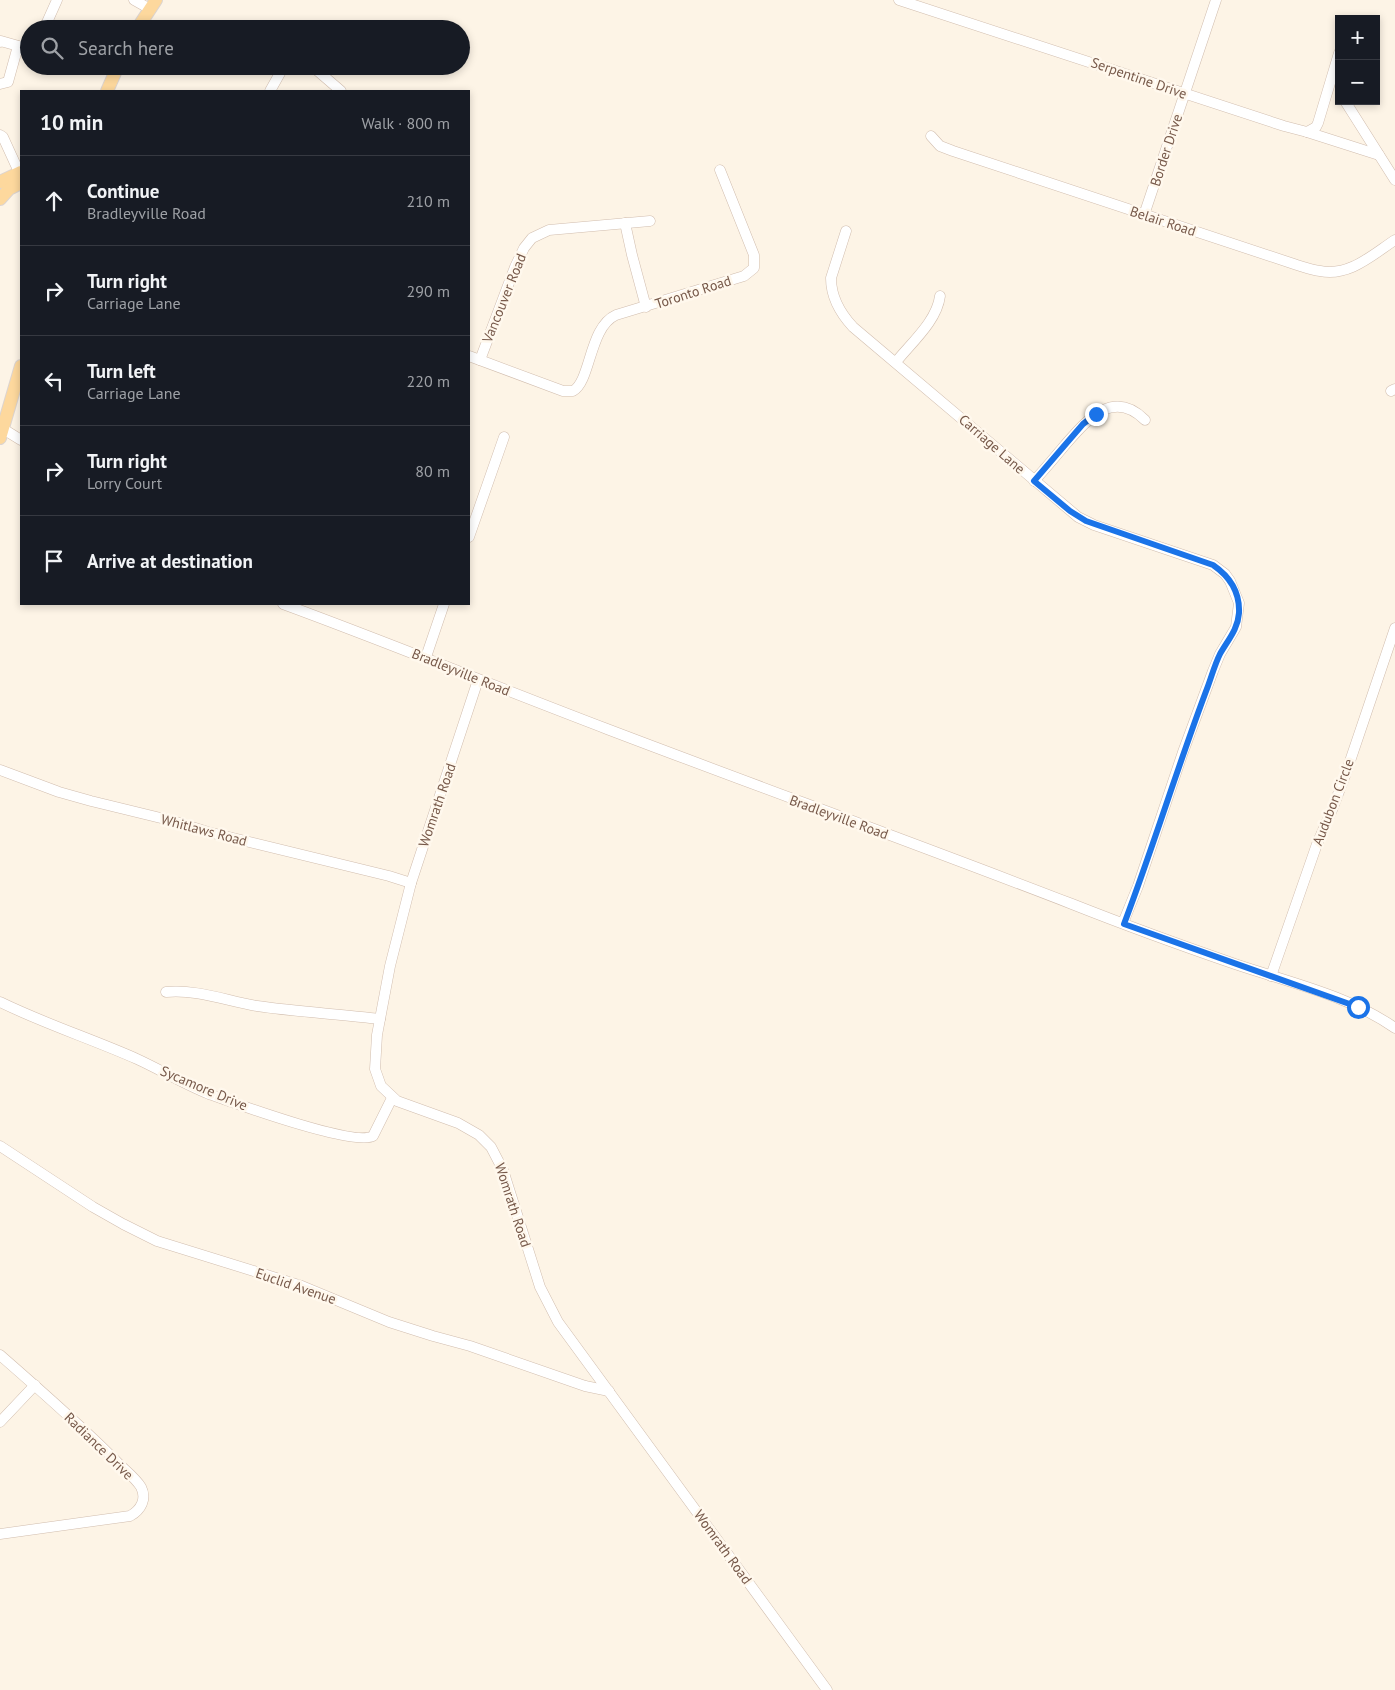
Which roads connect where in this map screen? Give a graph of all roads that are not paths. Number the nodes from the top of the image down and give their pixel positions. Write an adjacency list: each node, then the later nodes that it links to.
1 (57, 0): 6 (street)
2 (134, 0): 5 (street)
3 (899, 0): 20 (street, Serpentine Drive)
4 (1216, 0): 20 (street, Border Drive)
5 (153, 5): 7 (main road)
6 (48, 20)
7 (143, 20)
8 (0, 42): 9 (street)
9 (18, 46): 15 (street)
10 (1337, 60): 14 (street)
11 (114, 75): 17 (main road)
12 (279, 75): 18 (street)
13 (322, 75): 19 (street)
14 (1332, 79): 16 (street); 22 (street)
15 (0, 84)
16 (1335, 84)
17 (107, 90)
18 (271, 90)
19 (340, 90)
20 (1185, 94): 22 (street, Serpentine Drive); 33 (street, Border Drive)
21 (1348, 105): 25 (street)
22 (1307, 132): 25 (street, Serpentine Drive)
23 (0, 135): 27 (street)
24 (931, 136): 33 (street, Belair Road)
25 (1379, 155): 30 (street)
26 (720, 170): 39 (street, Toronto Road)
27 (20, 174)
28 (20, 176): 31 (main road)
29 (20, 177): 32 (main road)
30 (1395, 180)
31 (0, 182)
32 (0, 199)
33 (1144, 215): 37 (street, Belair Road)
34 (650, 221): 35 (street, Vancouver Road)
35 (625, 223): 39 (street); 41 (street, Vancouver Road)
36 (846, 231): 42 (street, Carriage Lane)
37 (1395, 240)
38 (940, 296): 42 (street)
39 (646, 307): 41 (street, Toronto Road)
40 (470, 356): 41 (street)
41 (480, 360)
42 (896, 362): 48 (street, Carriage Lane)
43 (20, 369): 45 (main road)
44 (1145, 420): 48 (street)
45 (1, 431): 47 (street)
46 (504, 437): 49 (street)
47 (20, 440)
48 (1034, 481): 57 (street, Carriage Lane)
49 (470, 535)
50 (286, 605): 53 (street, Bradleyville Road)
51 (444, 605): 53 (street)
52 (1395, 628): 58 (street, Audubon Circle)
53 (426, 657): 54 (street, Bradleyville Road)
54 (478, 680): 56 (street, Womrath Road); 57 (street, Bradleyville Road)
55 (0, 770): 56 (street, Whitlaws Road)
56 (411, 883): 61 (street, Womrath Road)
57 (1124, 924): 58 (street, Bradleyville Road)
58 (1271, 976): 62 (street, Bradleyville Road)
59 (166, 992): 61 (street)
60 (0, 1002): 63 (street, Sycamore Drive)
61 (380, 1019): 63 (street, Womrath Road)
62 (1395, 1028)
63 (392, 1098): 67 (street, Womrath Road)
64 (0, 1146): 67 (street, Euclid Avenue)
65 (0, 1355): 66 (street, Radiance Drive)
66 (35, 1385): 68 (street); 69 (street, Radiance Drive)
67 (609, 1391): 70 (street, Womrath Road)
68 (0, 1422)
69 (0, 1534)
70 (827, 1690)

